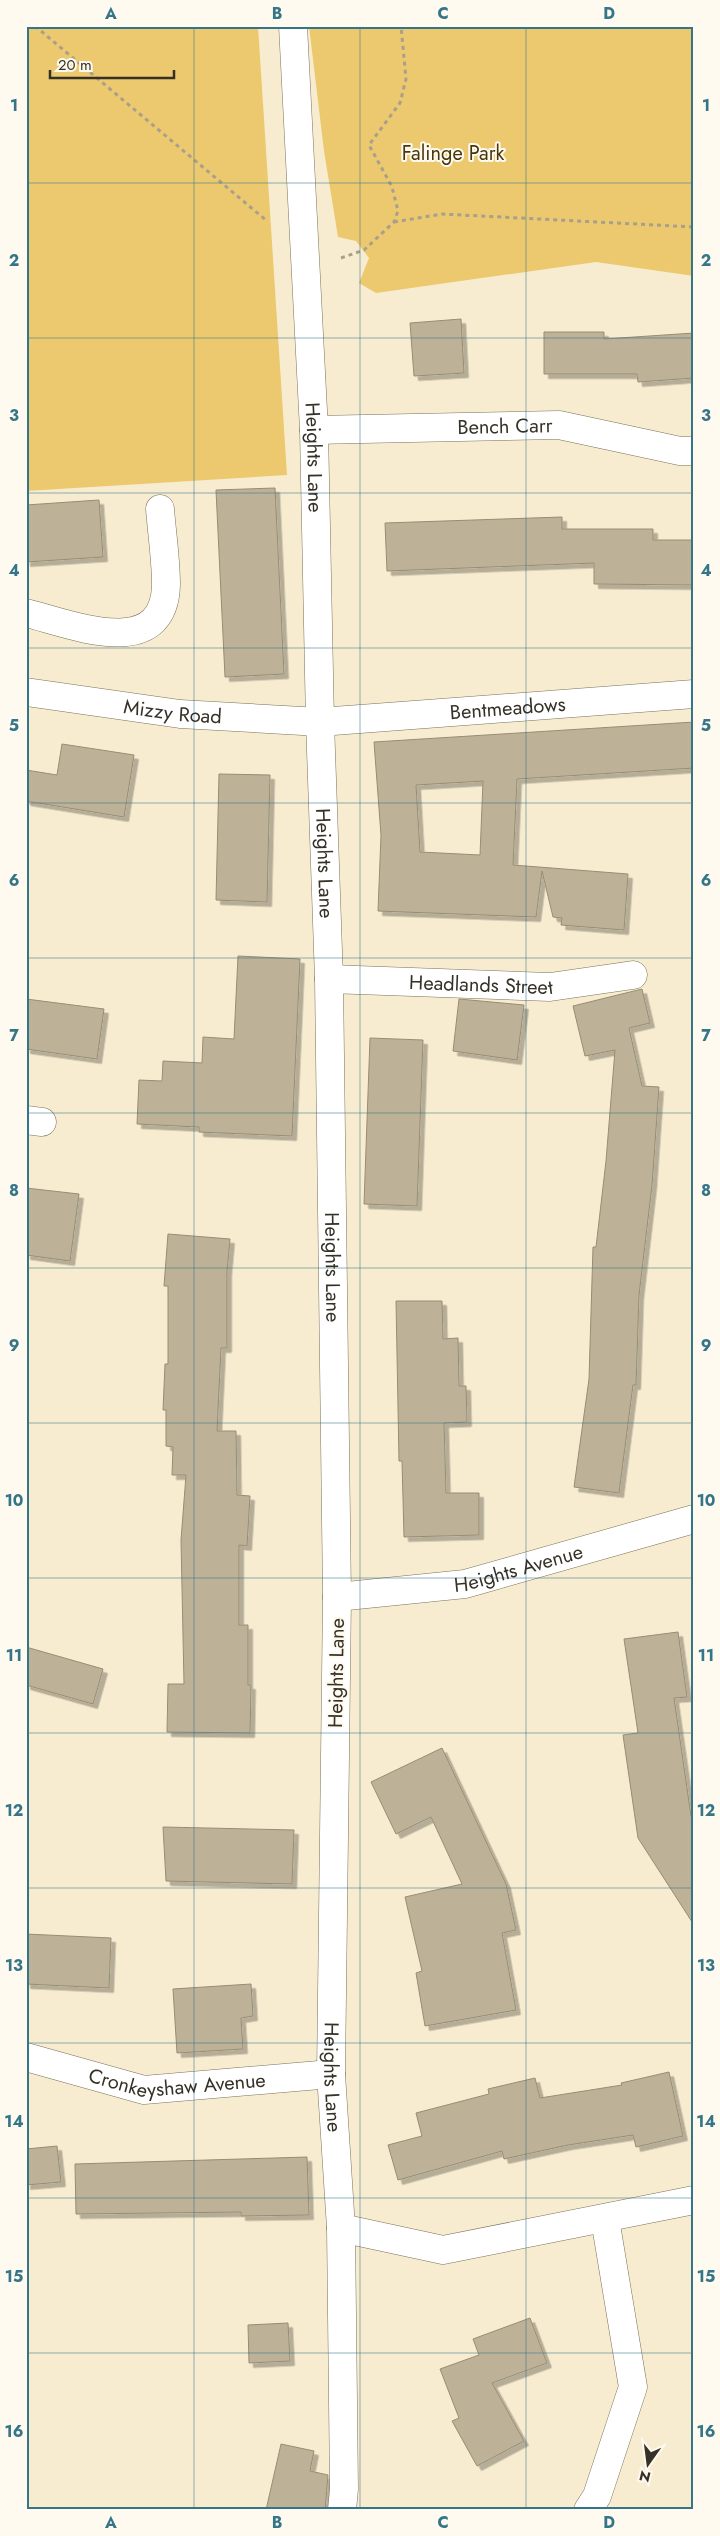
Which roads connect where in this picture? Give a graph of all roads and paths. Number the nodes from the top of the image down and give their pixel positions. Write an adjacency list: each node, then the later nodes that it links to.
1 (35, 26): 6 (path)
2 (293, 26): 6 (street, Heights Lane)
3 (401, 26): 4 (path)
4 (394, 222): 5 (path); 6 (path)
5 (694, 228)
6 (305, 256): 7 (street, Heights Lane)
7 (314, 430): 8 (street, Bench Carr); 13 (street, Heights Lane)
8 (694, 451)
9 (160, 509): 10 (street)
10 (26, 613)
11 (26, 692): 13 (street, Mizzy Road)
12 (694, 694): 13 (street, Bentmeadows)
13 (320, 722): 15 (street, Heights Lane)
14 (633, 975): 15 (street, Headlands Street)
15 (329, 979): 17 (street, Heights Lane)
16 (694, 1519): 17 (street, Heights Avenue)
17 (337, 1597): 19 (street, Heights Lane)
18 (26, 2057): 19 (street, Cronkeyshaw Avenue)
19 (331, 2074): 22 (street, Heights Lane)
20 (694, 2200): 21 (street)
21 (605, 2219): 22 (street); 24 (street)
22 (341, 2228): 23 (street, Heights Lane)
23 (342, 2510)
24 (588, 2510)

